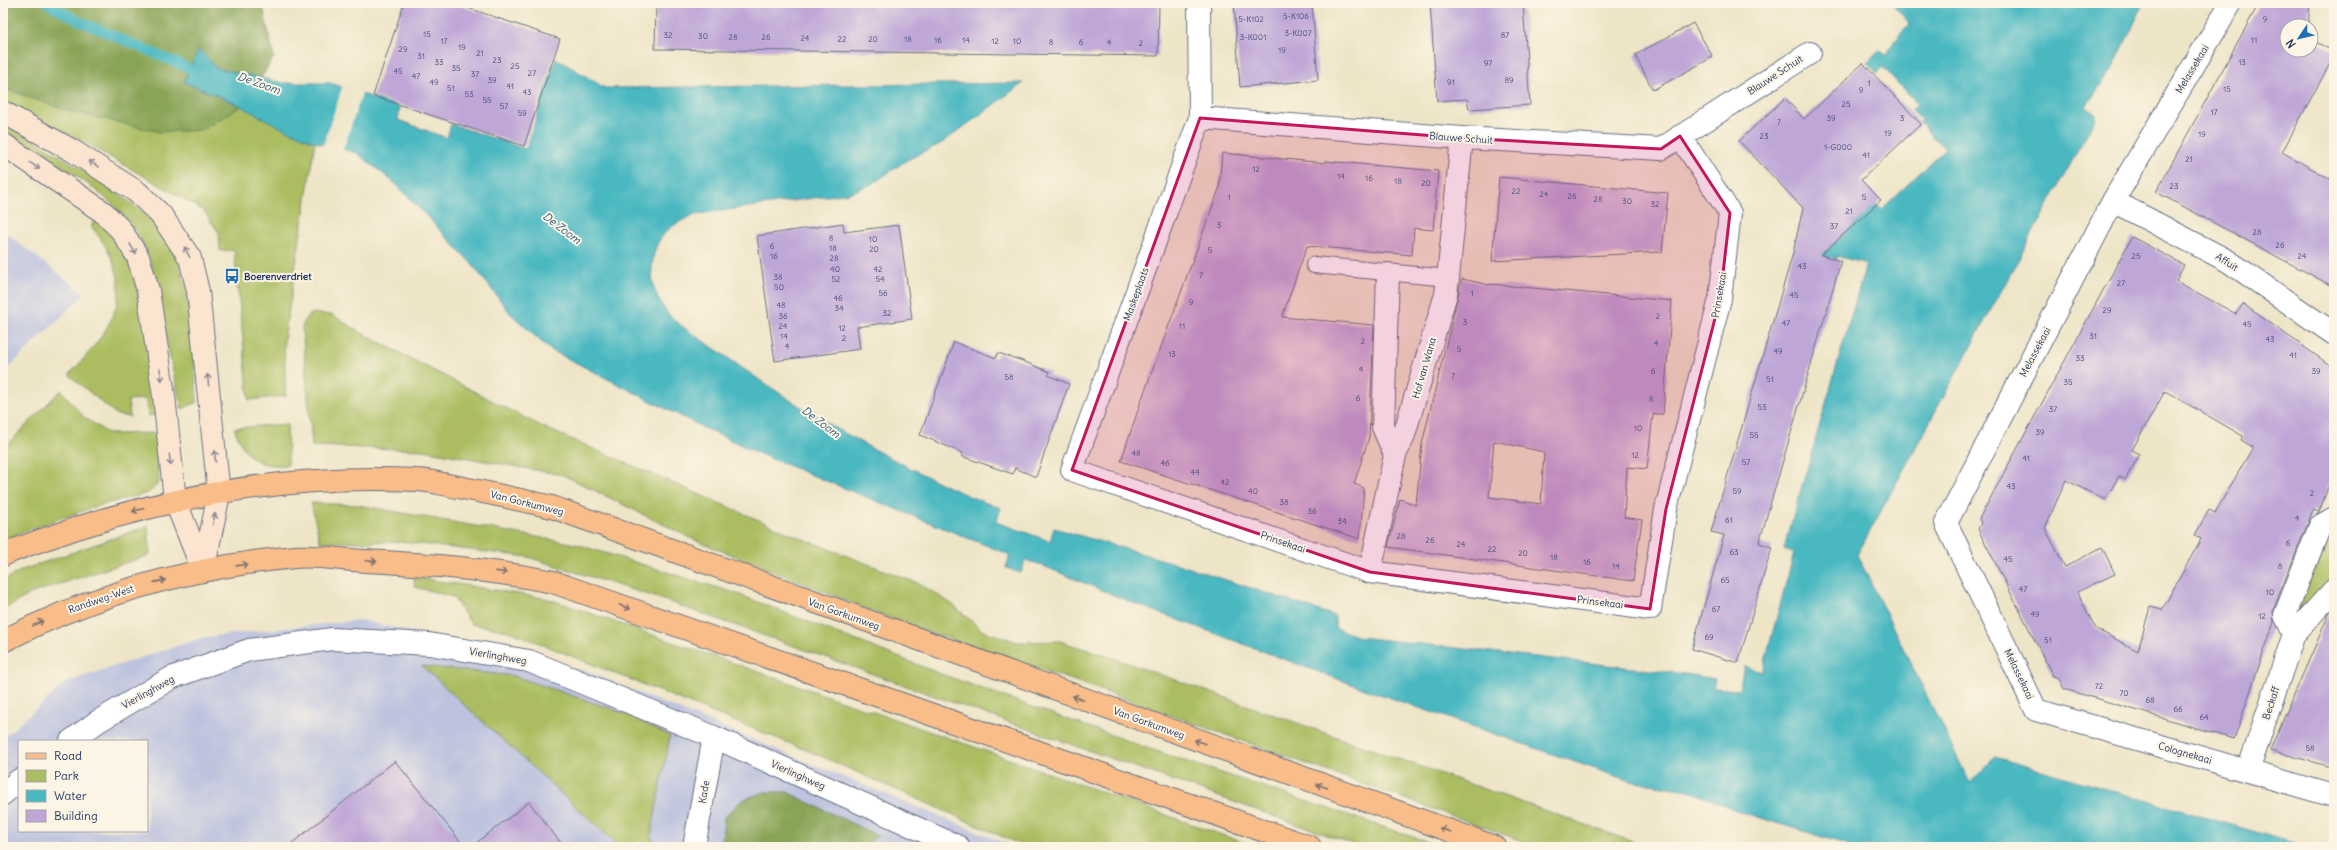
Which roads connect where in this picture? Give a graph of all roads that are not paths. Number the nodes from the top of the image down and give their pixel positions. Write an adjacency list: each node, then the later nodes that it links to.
1 (1199, 3): 5 (street)
2 (2228, 3): 9 (street, Melassekaai)
3 (1810, 53): 6 (street, Blauwe Schuit)
4 (3, 112): 16 (main road, one-way to 4)
5 (1200, 118): 7 (street, Blauwe Schuit); 15 (street, Maskeplaats)
6 (1680, 136): 7 (street, Blauwe Schuit); 21 (street, Prinsekaai)
7 (1462, 138): 12 (street, Hof van Wana)
8 (3, 144): 17 (main road, one-way to 17)
9 (2113, 201): 13 (street, Affuit); 25 (street, Melassekaai)
10 (1314, 265): 11 (lane)
11 (1388, 274): 12 (lane); 14 (street)
12 (1448, 278): 14 (street, Hof van Wana)
13 (2334, 334)
14 (1395, 455): 21 (street, Hof van Wana)
15 (1072, 470): 21 (street, Prinsekaai)
16 (219, 494): 17 (main road, Van Gorkumweg); 20 (main road, one-way to 16); 35 (main road, Van Gorkumweg, one-way to 16)
17 (175, 500): 19 (main road, one-way to 19); 20 (main road)
18 (2334, 518): 23 (street)
19 (3, 555)
20 (203, 571): 24 (main road, Randweg-West, one-way to 20); 34 (main road, one-way to 34)
21 (1370, 572)
22 (2334, 590): 23 (street, Beckaff)
23 (2294, 634): 28 (street, Beckaff)
24 (3, 641)
25 (2036, 710): 28 (street, Colognekaai)
26 (714, 737): 27 (street, Vierlinghweg); 32 (street, Kade); 33 (street, Vierlinghweg)
27 (72, 740)
28 (2248, 771): 31 (street, Colognekaai)
29 (18, 781): 30 (street)
30 (3, 794)
31 (2334, 796)
32 (694, 847)
33 (959, 847)
34 (1310, 847)
35 (1495, 847)

